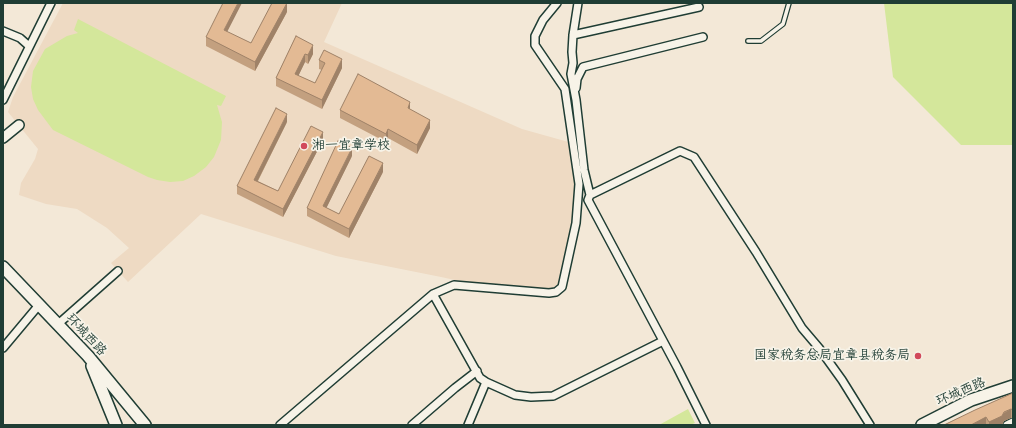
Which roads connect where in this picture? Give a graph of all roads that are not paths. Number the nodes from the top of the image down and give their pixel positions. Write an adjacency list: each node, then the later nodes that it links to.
1 (51, 3): 10 (street)
2 (557, 3): 18 (street)
3 (578, 3): 7 (street)
4 (789, 3): 9 (lane)
5 (699, 7): 7 (street)
6 (3, 31): 10 (street)
7 (573, 35): 11 (street)
8 (703, 37): 11 (street)
9 (748, 40)
10 (29, 46): 12 (street)
11 (575, 93): 15 (street)
12 (3, 100)
13 (19, 125): 14 (street)
14 (3, 138)
15 (590, 195): 21 (street); 34 (street)
16 (3, 267): 19 (main road, 环城西路)
17 (118, 271): 20 (street)
18 (433, 294): 24 (street); 30 (street)
19 (39, 305): 20 (main road, 环城西路); 22 (street)
20 (58, 325): 23 (main road, 环城西路)
21 (663, 341): 25 (street); 33 (street)
22 (3, 348)
23 (88, 356): 28 (main road); 29 (main road, 环城西路)
24 (477, 372): 25 (street); 31 (street)
25 (486, 382): 32 (street)
26 (1013, 386): 35 (main road, 环城西路)
27 (1013, 422): 36 (street)
28 (116, 425)
29 (145, 425)
30 (280, 425)
31 (412, 425)
32 (468, 425)
33 (706, 425)
34 (870, 425)
35 (922, 425)
36 (1007, 425)

